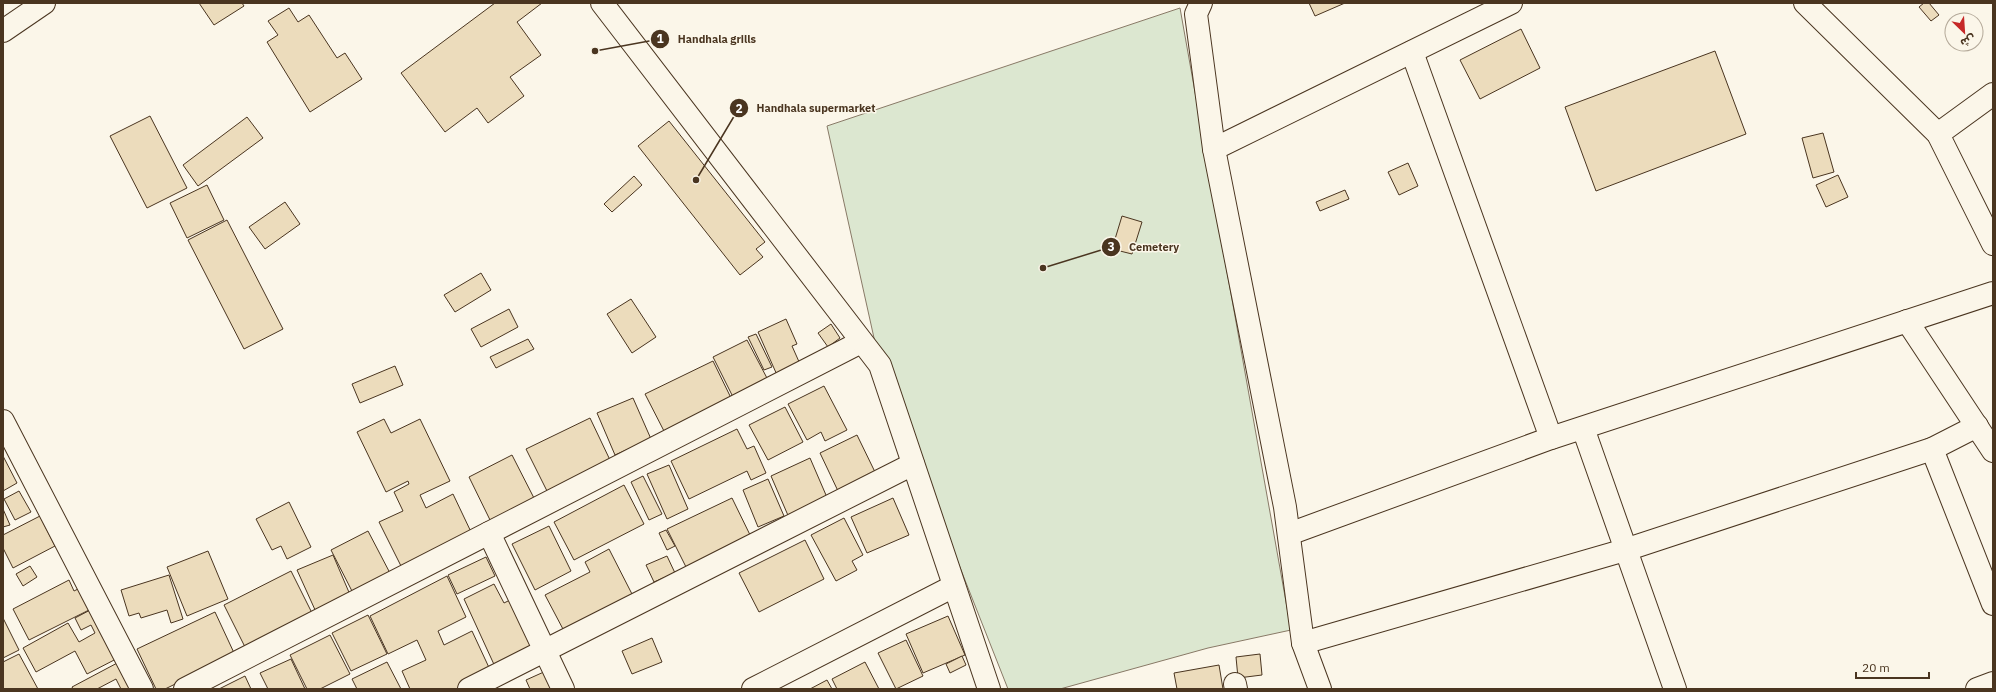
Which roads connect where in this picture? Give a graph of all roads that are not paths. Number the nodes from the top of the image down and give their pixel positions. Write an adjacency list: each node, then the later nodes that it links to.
1 (44, 3): 6 (street)
2 (602, 3): 14 (street)
3 (1201, 3): 10 (street)
4 (1511, 3): 7 (street)
5 (1805, 3): 9 (street)
6 (3, 30)
7 (1412, 52): 10 (street); 18 (street)
8 (1993, 94): 9 (street)
9 (1938, 134): 11 (street)
10 (1214, 149): 23 (street)
11 (1993, 244)
12 (1993, 293): 13 (street)
13 (1907, 321): 16 (street); 17 (street)
14 (861, 342): 21 (street); 22 (street)
15 (3, 421): 30 (street)
16 (1977, 426): 19 (street); 20 (street)
17 (1584, 428): 18 (street); 24 (street)
18 (1551, 438): 23 (street)
19 (1932, 449): 24 (street); 26 (street)
20 (1993, 451)
21 (913, 464): 25 (street); 28 (street)
22 (489, 533): 28 (street); 31 (street)
23 (1289, 534): 27 (street)
24 (1625, 550): 27 (street); 37 (street)
25 (954, 586): 34 (street); 35 (street)
26 (1993, 604)
27 (1303, 643): 36 (street)
28 (544, 650): 32 (street); 33 (street)
29 (1993, 683): 38 (street)
30 (142, 689)
31 (185, 689)
32 (469, 689)
33 (563, 689)
34 (753, 689)
35 (989, 689)
36 (1320, 689)
37 (1675, 689)
38 (1977, 689)

